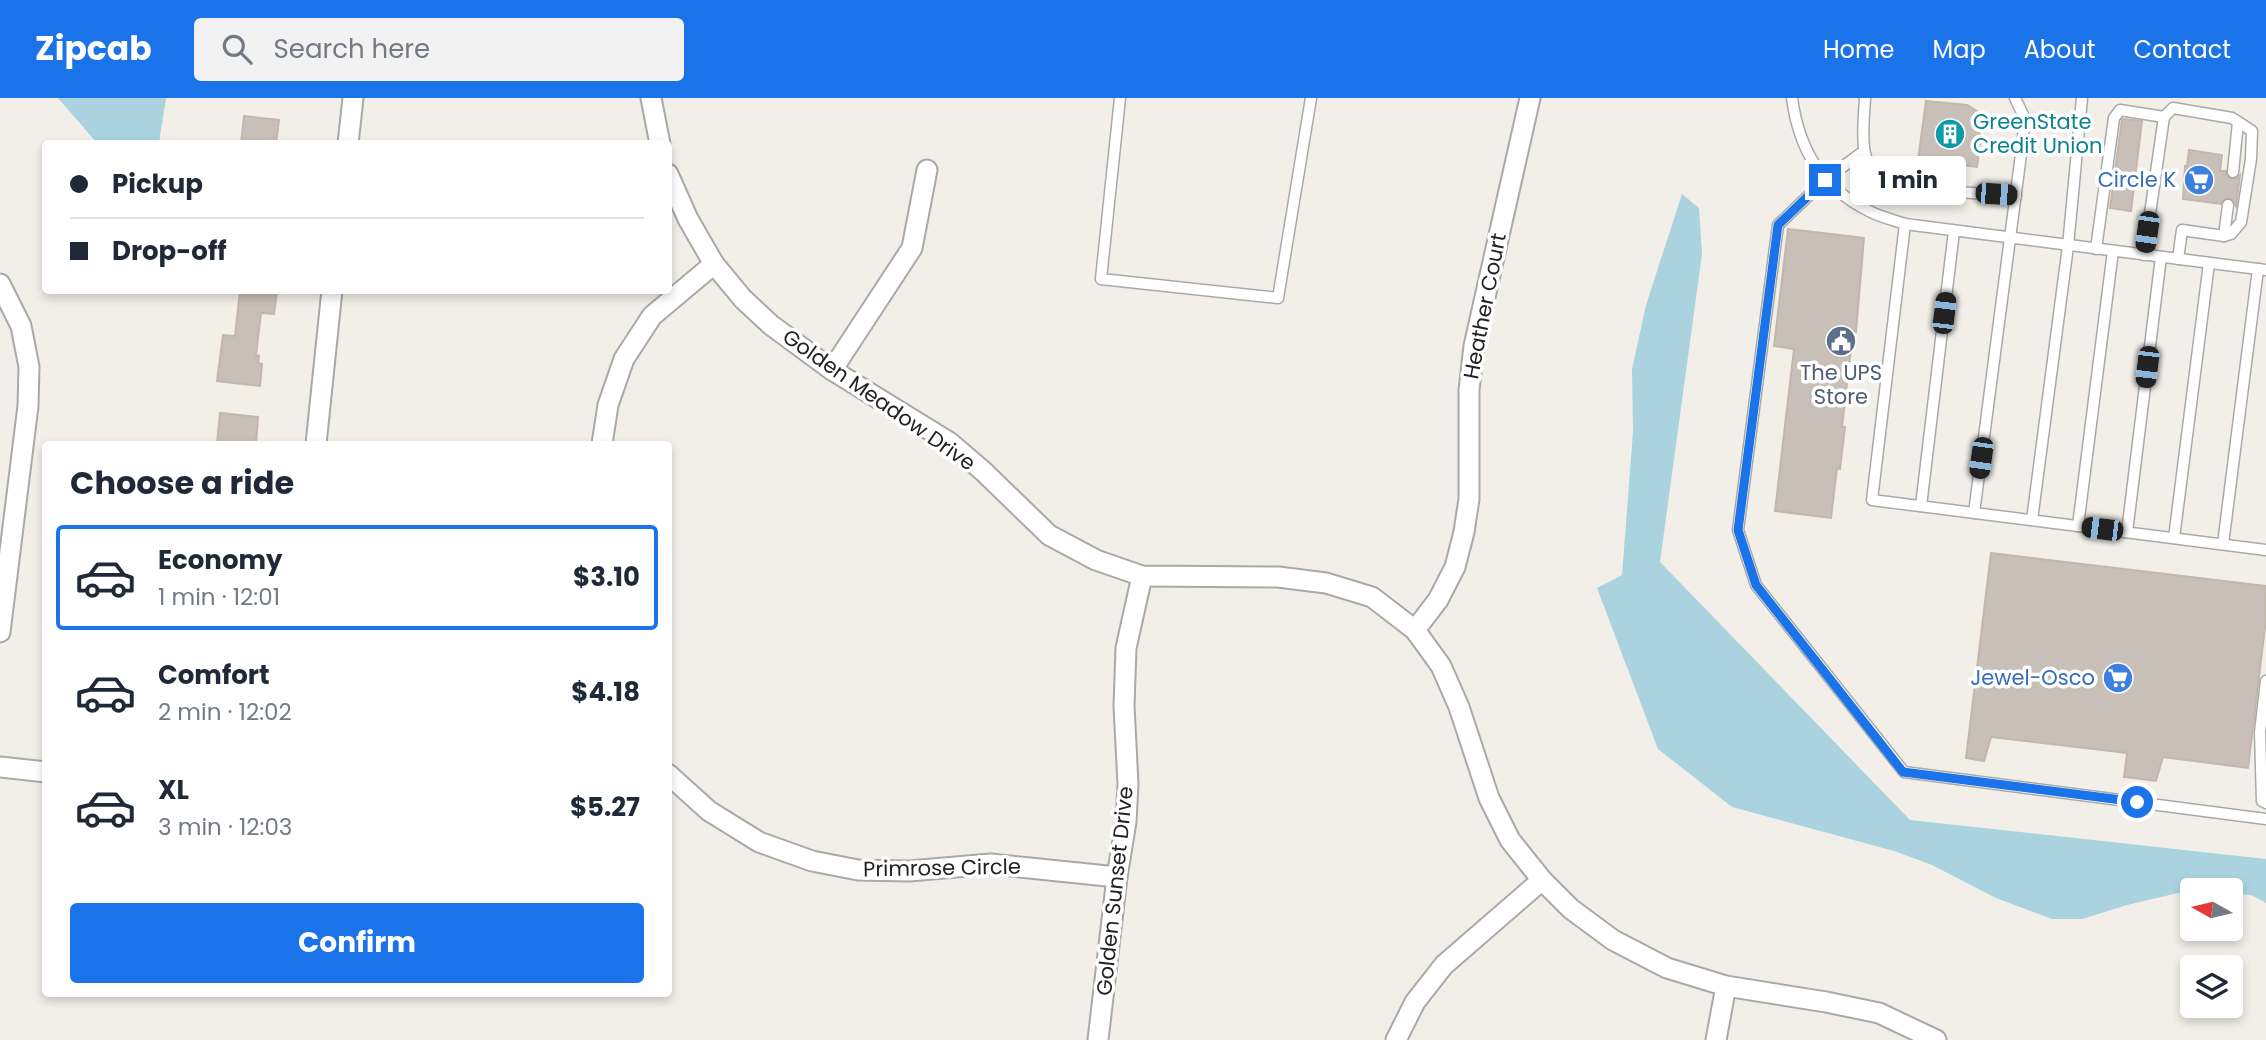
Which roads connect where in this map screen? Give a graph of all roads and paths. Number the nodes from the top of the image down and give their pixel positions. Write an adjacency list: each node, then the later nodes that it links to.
1 (352, 98): 12 (street)
2 (651, 98): 13 (street)
3 (1120, 98): 4 (lane)
4 (1311, 98)
5 (1530, 98): 50 (street, Heather Court)
6 (1792, 98): 17 (lane)
7 (1865, 98): 14 (lane)
8 (2015, 98): 21 (lane)
9 (2082, 98): 27 (lane)
10 (2164, 117): 11 (lane); 28 (lane); 30 (lane)
11 (2238, 122): 16 (lane); 25 (lane)
12 (348, 140)
13 (659, 140)
14 (1864, 151): 17 (lane); 19 (lane)
15 (927, 170): 38 (street)
16 (2233, 172)
17 (1825, 180): 23 (lane); 57 (lane)
18 (672, 183): 34 (street, Golden Meadow Drive)
19 (1931, 189)
20 (1958, 192): 21 (lane)
21 (2016, 196): 26 (lane)
22 (2228, 205): 25 (lane)
23 (1905, 224): 24 (lane); 41 (lane)
24 (1954, 231): 26 (lane); 41 (lane)
25 (2224, 236): 32 (lane)
26 (2010, 238): 27 (lane); 42 (lane)
27 (2068, 246): 28 (lane); 43 (lane)
28 (2096, 249): 29 (lane)
29 (2113, 251): 30 (lane); 44 (lane)
30 (2144, 255): 31 (lane)
31 (2161, 257): 32 (lane); 45 (lane)
32 (2178, 259): 33 (lane)
33 (2209, 263): 35 (lane); 46 (lane)
34 (714, 264): 38 (street, Golden Meadow Drive); 40 (street)
35 (2262, 269): 47 (lane)
36 (0, 284): 51 (street)
37 (332, 294): 39 (street)
38 (832, 370): 49 (street, Golden Meadow Drive)
39 (316, 441)
40 (602, 441)
41 (1921, 506): 42 (lane)
42 (1974, 513): 43 (lane)
43 (2032, 520): 44 (lane)
44 (2078, 526): 45 (lane)
45 (2127, 532): 46 (lane)
46 (2174, 538): 47 (lane)
47 (2223, 544): 48 (lane)
48 (2266, 550)
49 (1142, 576): 50 (street, Golden Meadow Drive); 58 (street, Golden Sunset Drive)
50 (1415, 630): 59 (street, Golden Meadow Drive)
51 (0, 632)
52 (2266, 681): 56 (lane)
53 (0, 767): 54 (street)
54 (42, 772)
55 (672, 778): 58 (street, Primrose Circle)
56 (2266, 803)
57 (2266, 819)
58 (1116, 877): 61 (street, Golden Sunset Drive)
59 (1542, 880): 60 (street, Golden Meadow Drive); 62 (street)
60 (1726, 986): 63 (street); 64 (street, Golden Meadow Drive)
61 (1098, 1040)
62 (1396, 1040)
63 (1716, 1040)
64 (1936, 1040)

